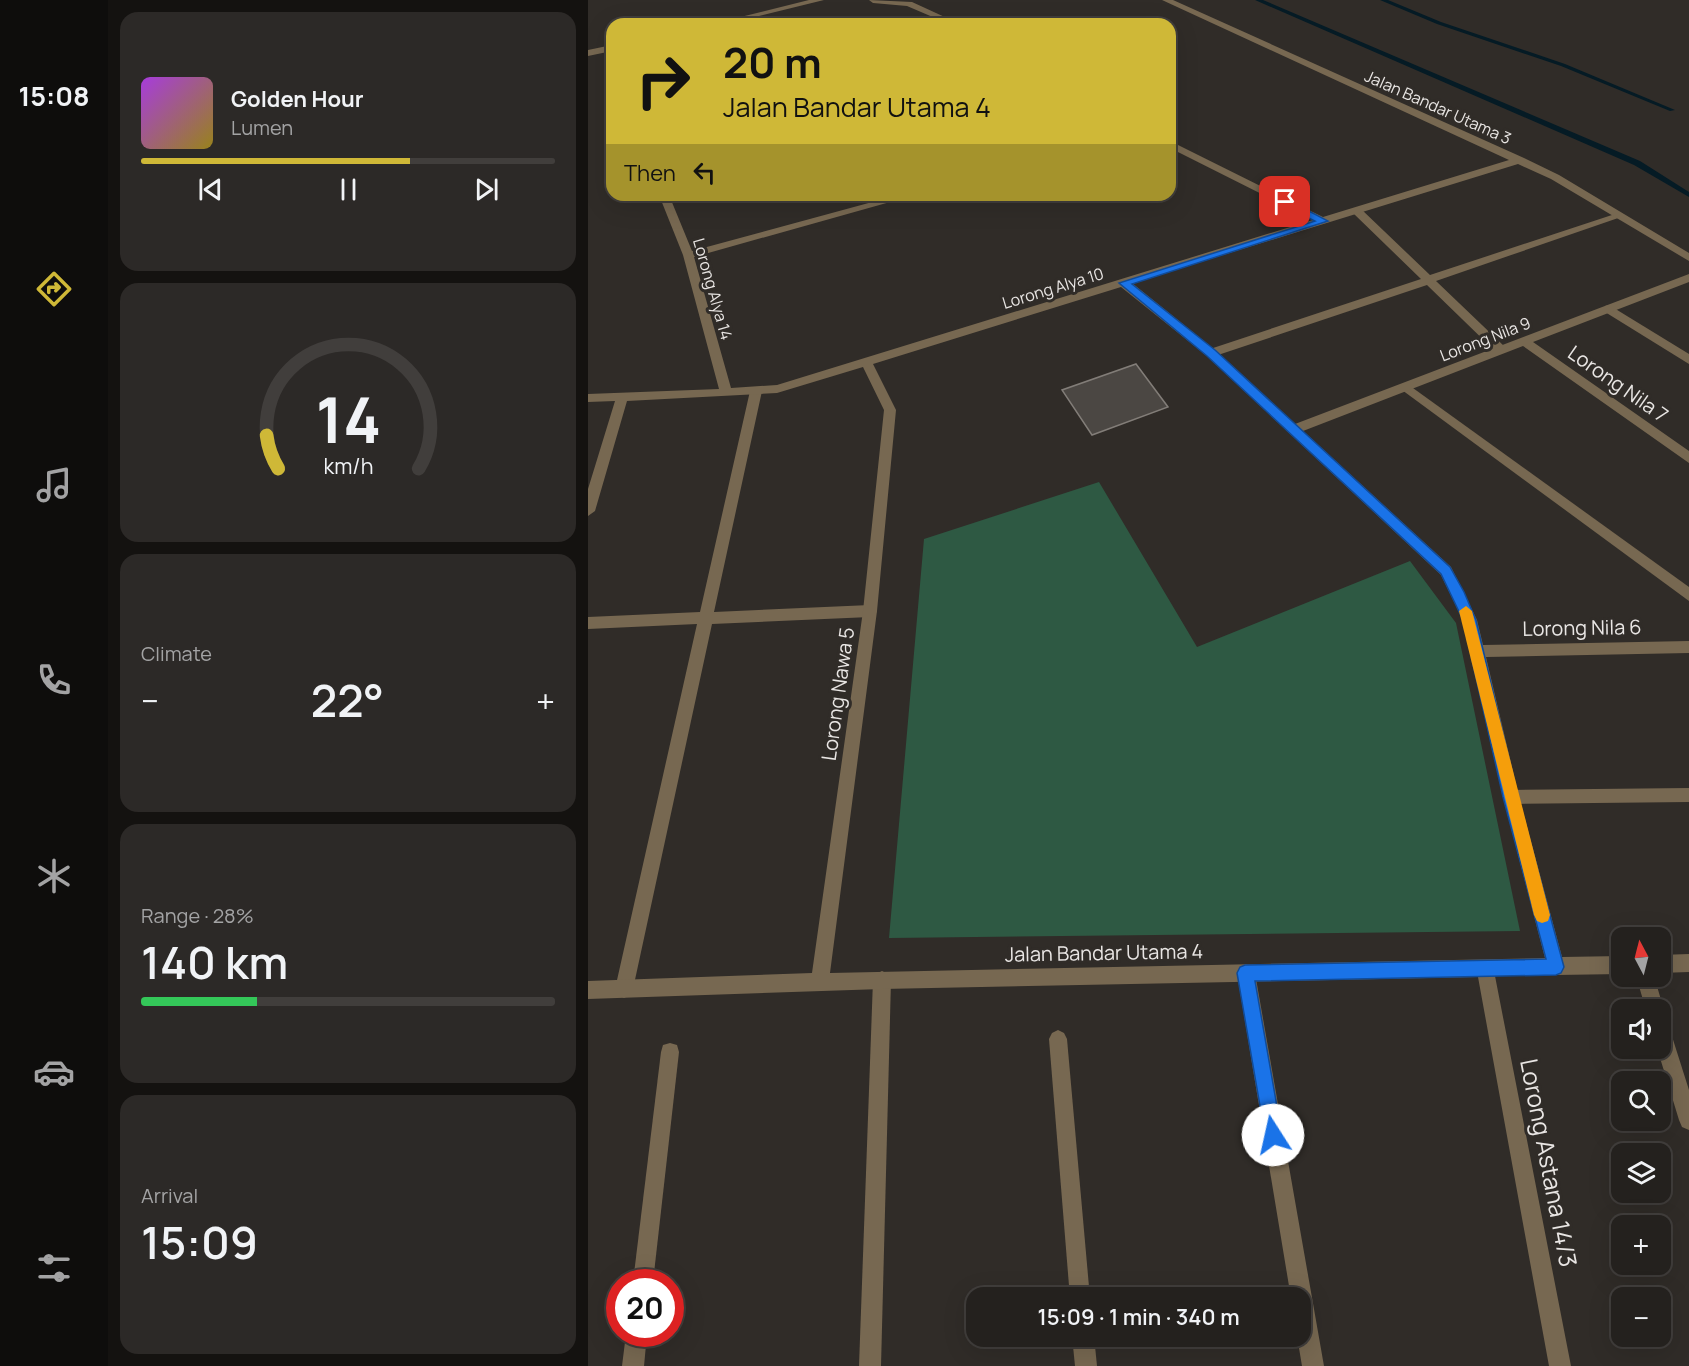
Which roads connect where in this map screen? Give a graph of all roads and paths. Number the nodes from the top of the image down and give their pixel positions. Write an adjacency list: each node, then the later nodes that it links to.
1 (820, 0): 4 (street)
2 (873, 0): 5 (street)
3 (1166, 0): 9 (street, Jalan Bandar Utama 3)
4 (742, 18)
5 (942, 18)
6 (606, 49): 7 (street)
7 (588, 53)
8 (1176, 147): 14 (street)
9 (1520, 160): 12 (street, Lorong Alya 10); 13 (street, Jalan Bandar Utama 3)
10 (666, 201): 15 (street, Lorong Alya 14)
11 (888, 201): 15 (street)
12 (1357, 210): 14 (street, Lorong Alya 10); 18 (street)
13 (1619, 216): 16 (street, Jalan Bandar Utama 3); 18 (street)
14 (1323, 221): 19 (street, Lorong Alya 10)
15 (688, 255): 28 (street, Lorong Alya 14)
16 (1689, 258)
17 (1689, 278): 20 (street, Lorong Nila 9)
18 (1429, 280): 22 (street); 23 (street)
19 (1124, 283): 23 (street); 25 (street, Lorong Alya 10)
20 (1609, 309): 21 (street, Lorong Nila 9); 24 (street)
21 (1524, 341): 22 (street, Lorong Nila 9); 32 (street, Lorong Nila 7)
22 (1501, 350): 26 (street, Lorong Nila 9)
23 (1211, 353): 31 (street)
24 (1689, 360)
25 (867, 363): 27 (street, Lorong Alya 10); 35 (street, Lorong Nawa 5)
26 (1406, 387): 31 (street, Lorong Nila 9); 34 (street)
27 (756, 391): 28 (street, Lorong Alya 10); 36 (street)
28 (726, 393): 29 (street, Lorong Alya 10)
29 (622, 397): 30 (street, Lorong Alya 10); 33 (street)
30 (588, 398)
31 (1292, 430): 39 (street)
32 (1689, 458)
33 (588, 511)
34 (1689, 595)
35 (870, 611): 36 (street); 49 (street, Lorong Nawa 5)
36 (705, 618): 37 (street); 50 (street)
37 (588, 623)
38 (1689, 646): 39 (street, Lorong Nila 6)
39 (1477, 651): 41 (street)
40 (1689, 795): 41 (street)
41 (1511, 797): 45 (street)
42 (1689, 963): 43 (street)
43 (1671, 964)
44 (1611, 965): 45 (street, Jalan Bandar Utama 4)
45 (1556, 967): 46 (street, Jalan Bandar Utama 4)
46 (1485, 969): 47 (street, Jalan Bandar Utama 4); 64 (street, Lorong Astana 14/3)
47 (1245, 973): 48 (street, Jalan Bandar Utama 4); 63 (street)
48 (882, 980): 49 (street, Jalan Bandar Utama 4); 61 (street)
49 (820, 982): 50 (street, Jalan Bandar Utama 4)
50 (624, 989): 51 (street, Jalan Bandar Utama 4)
51 (588, 990)
52 (1058, 1039): 57 (street)
53 (670, 1052): 56 (street)
54 (1670, 1059): 55 (street)
55 (1689, 1120)
56 (645, 1269)
57 (1079, 1287)
58 (635, 1347): 60 (street)
59 (1084, 1347): 62 (street)
60 (633, 1366)
61 (870, 1366)
62 (1086, 1366)
63 (1313, 1366)
64 (1560, 1366)

